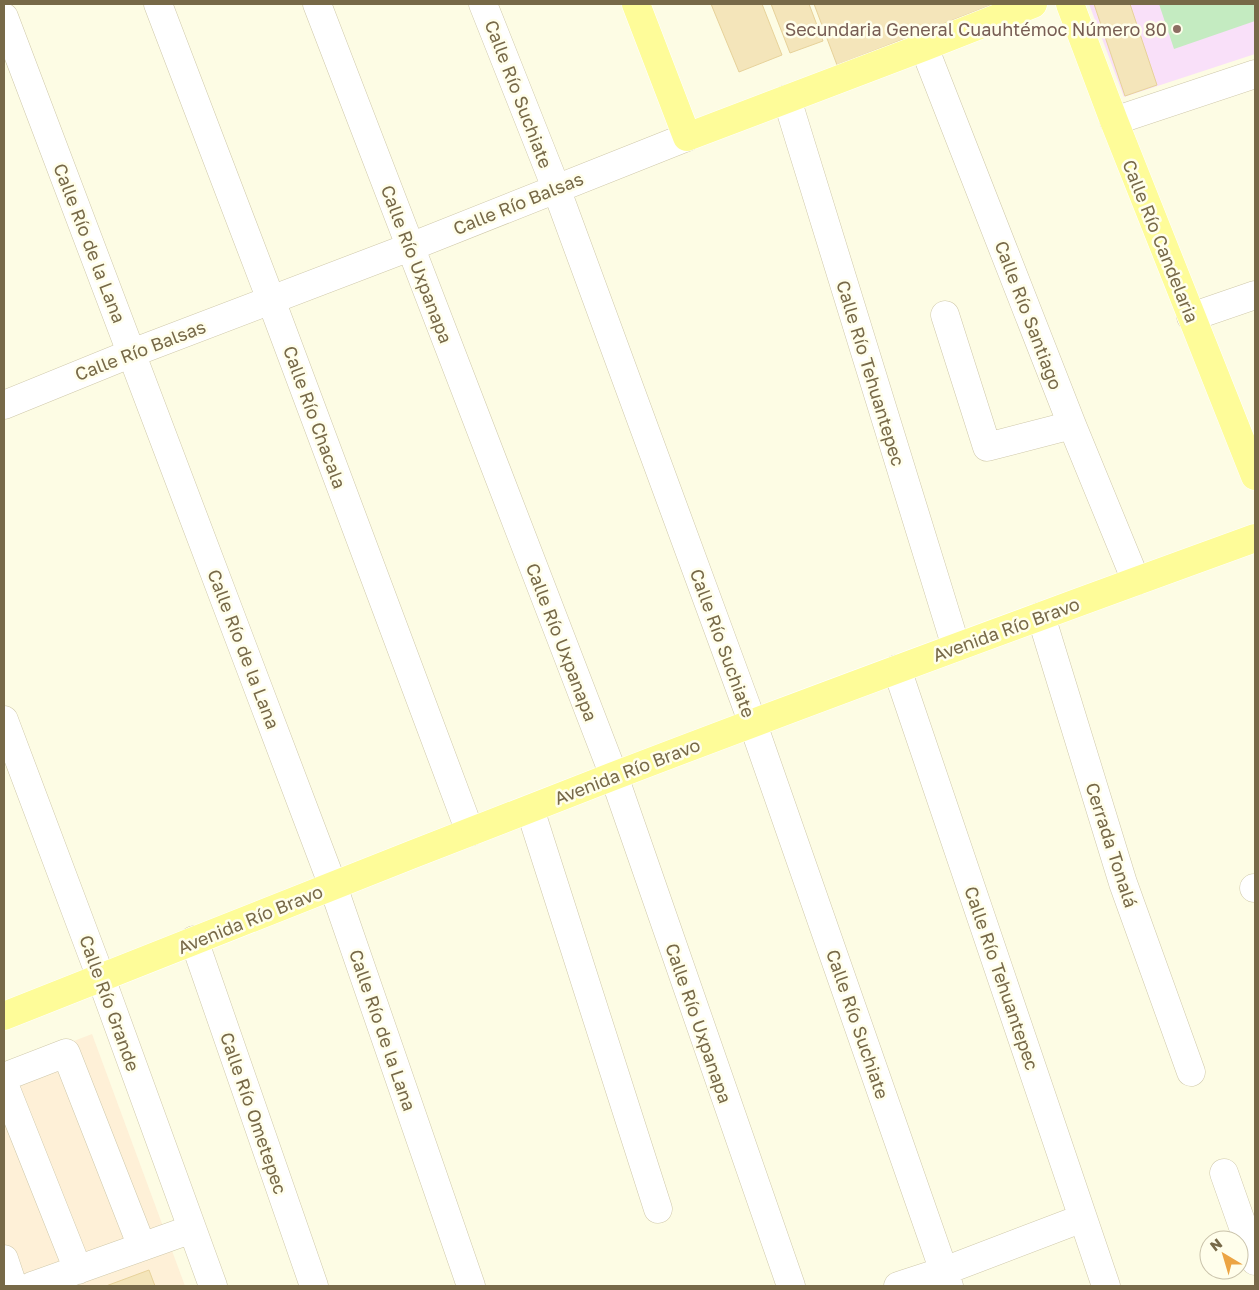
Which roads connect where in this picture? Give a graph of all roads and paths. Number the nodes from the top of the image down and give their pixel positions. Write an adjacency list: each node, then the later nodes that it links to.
1 (158, 4): 16 (street, Calle Río Chacala)
2 (317, 4): 14 (street, Calle Río Uxpanapa)
3 (483, 4): 13 (street, Calle Río Suchiate)
4 (636, 4): 12 (main road)
5 (1033, 4): 8 (main road, Calle Río Balsas)
6 (1070, 4): 11 (main road, Calle Río Candelaria)
7 (4, 17): 19 (street, Calle Río de la Lana)
8 (924, 47): 10 (main road, Calle Río Balsas); 21 (street, Calle Río Santiago)
9 (1255, 74): 11 (street)
10 (787, 99): 12 (main road, Calle Río Balsas); 26 (street, Calle Río Tehuantepec)
11 (1114, 121): 18 (main road, Calle Río Candelaria)
12 (687, 137): 13 (street, Calle Río Balsas)
13 (556, 188): 14 (street, Calle Río Balsas); 29 (street, Calle Río Suchiate)
14 (410, 247): 16 (street, Calle Río Balsas); 30 (street, Calle Río Uxpanapa)
15 (1255, 295): 18 (street)
16 (271, 300): 19 (street, Calle Río Balsas); 32 (street, Calle Río Chacala)
17 (945, 315): 21 (street)
18 (1191, 317): 22 (main road, Calle Río Candelaria)
19 (132, 353): 20 (street, Calle Río Balsas); 33 (street, Calle Río de la Lana)
20 (4, 405)
21 (1072, 424): 24 (street, Calle Río Santiago)
22 (1255, 476)
23 (1255, 538): 24 (main road, Avenida Río Bravo)
24 (1136, 581): 25 (main road, Avenida Río Bravo)
25 (1041, 616): 26 (main road, Avenida Río Bravo); 37 (street, Cerrada Tonalá)
26 (956, 647): 27 (main road, Avenida Río Bravo)
27 (897, 669): 29 (main road, Avenida Río Bravo); 42 (street, Calle Río Tehuantepec)
28 (4, 720): 35 (street, Calle Río Grande)
29 (753, 724): 30 (main road, Avenida Río Bravo); 48 (street, Calle Río Suchiate)
30 (614, 776): 31 (main road, Avenida Río Bravo); 53 (street, Calle Río Uxpanapa)
31 (530, 808): 32 (main road, Avenida Río Bravo); 41 (street)
32 (470, 832): 33 (main road, Avenida Río Bravo)
33 (333, 886): 34 (main road, Avenida Río Bravo); 52 (street, Calle Río de la Lana)
34 (194, 940): 35 (main road, Avenida Río Bravo); 51 (street, Calle Río Ometepec)
35 (101, 978): 36 (main road, Avenida Río Bravo); 43 (street, Calle Río Grande)
36 (4, 1016)
37 (1191, 1072)
38 (4, 1077): 44 (street)
39 (4, 1084): 47 (street)
40 (1224, 1173): 46 (street)
41 (658, 1209)
42 (1083, 1218): 48 (street); 55 (street, Calle Río Tehuantepec)
43 (192, 1229): 44 (street); 50 (street, Calle Río Grande)
44 (142, 1247): 47 (street)
45 (4, 1259): 49 (street)
46 (1255, 1261)
47 (78, 1270): 49 (street)
48 (946, 1279): 54 (street)
49 (29, 1286)
50 (213, 1286)
51 (314, 1286)
52 (471, 1286)
53 (790, 1286)
54 (898, 1286)
55 (1106, 1286)

